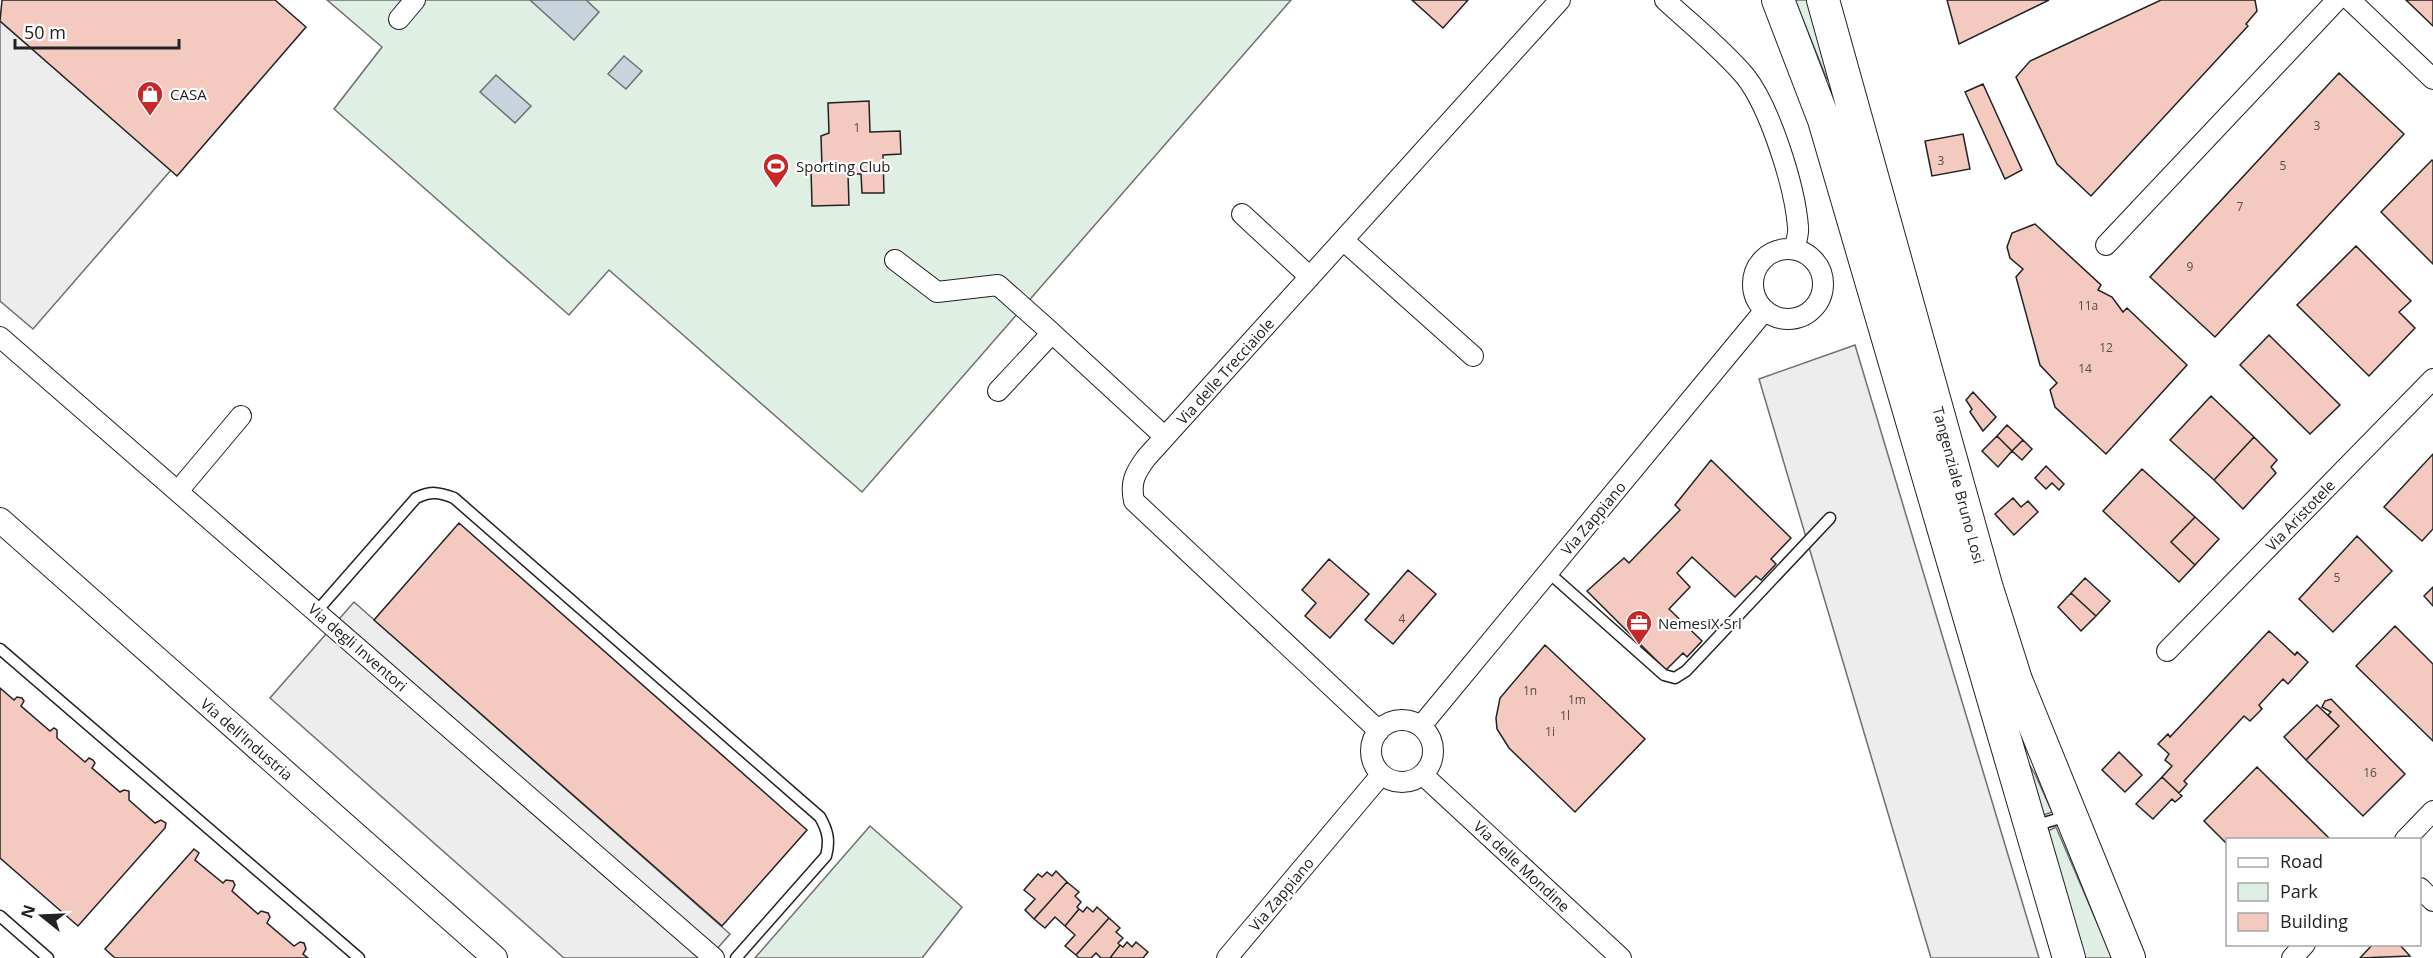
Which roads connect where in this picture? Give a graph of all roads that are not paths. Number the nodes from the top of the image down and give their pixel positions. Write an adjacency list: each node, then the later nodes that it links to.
1 (415, 0): 8 (street)
2 (1560, 0): 11 (street, Via delle Trecciaiole)
3 (1665, 0): 13 (street)
4 (1778, 0): 37 (main road, Tangenziale Bruno Losi)
5 (2337, 0): 12 (street)
6 (2350, 0): 9 (street)
7 (1827, 5): 36 (main road, Tangenziale Bruno Losi)
8 (399, 20)
9 (2433, 79)
10 (1242, 214): 15 (street)
11 (1343, 240): 15 (street, Via delle Trecciaiole); 19 (street)
12 (2106, 245)
13 (1794, 249): 16 (street); 16 (street)
14 (895, 260): 17 (street)
15 (1310, 277): 23 (street, Via delle Trecciaiole)
16 (1765, 310): 27 (street, Via Zappiano)
17 (1052, 333): 21 (street); 23 (street)
18 (0, 337): 24 (street, Via degli Inventori)
19 (1473, 356)
20 (2433, 379): 30 (street, Via Aristotele)
21 (998, 391)
22 (241, 416): 24 (street)
23 (1165, 437): 32 (street, Via delle Trecciaiole)
24 (178, 491): 28 (street, Via degli Inventori)
25 (1830, 518): 27 (lane)
26 (0, 520): 45 (street, Via dell'Industria)
27 (1548, 572): 31 (street, Via Zappiano)
28 (317, 611): 46 (street, Via degli Inventori); 47 (lane)
29 (0, 649): 44 (lane)
30 (2168, 651)
31 (1420, 726): 32 (street); 34 (street)
32 (1379, 731): 33 (street)
33 (1381, 775): 34 (street); 48 (street, Via Zappiano)
34 (1423, 775): 49 (street, Via delle Mondine)
35 (2433, 811): 38 (street)
36 (2071, 815): 37 (lane); 51 (main road, Tangenziale Bruno Losi)
37 (2031, 827): 50 (main road, Tangenziale Bruno Losi)
38 (2407, 838)
39 (2421, 889): 40 (street)
40 (2433, 901)
41 (0, 916): 43 (lane)
42 (2304, 946): 52 (street)
43 (48, 958)
44 (359, 958)
45 (495, 958)
46 (714, 958)
47 (736, 958)
48 (1227, 958)
49 (1621, 958)
50 (2069, 958)
51 (2129, 958)
52 (2292, 958)

